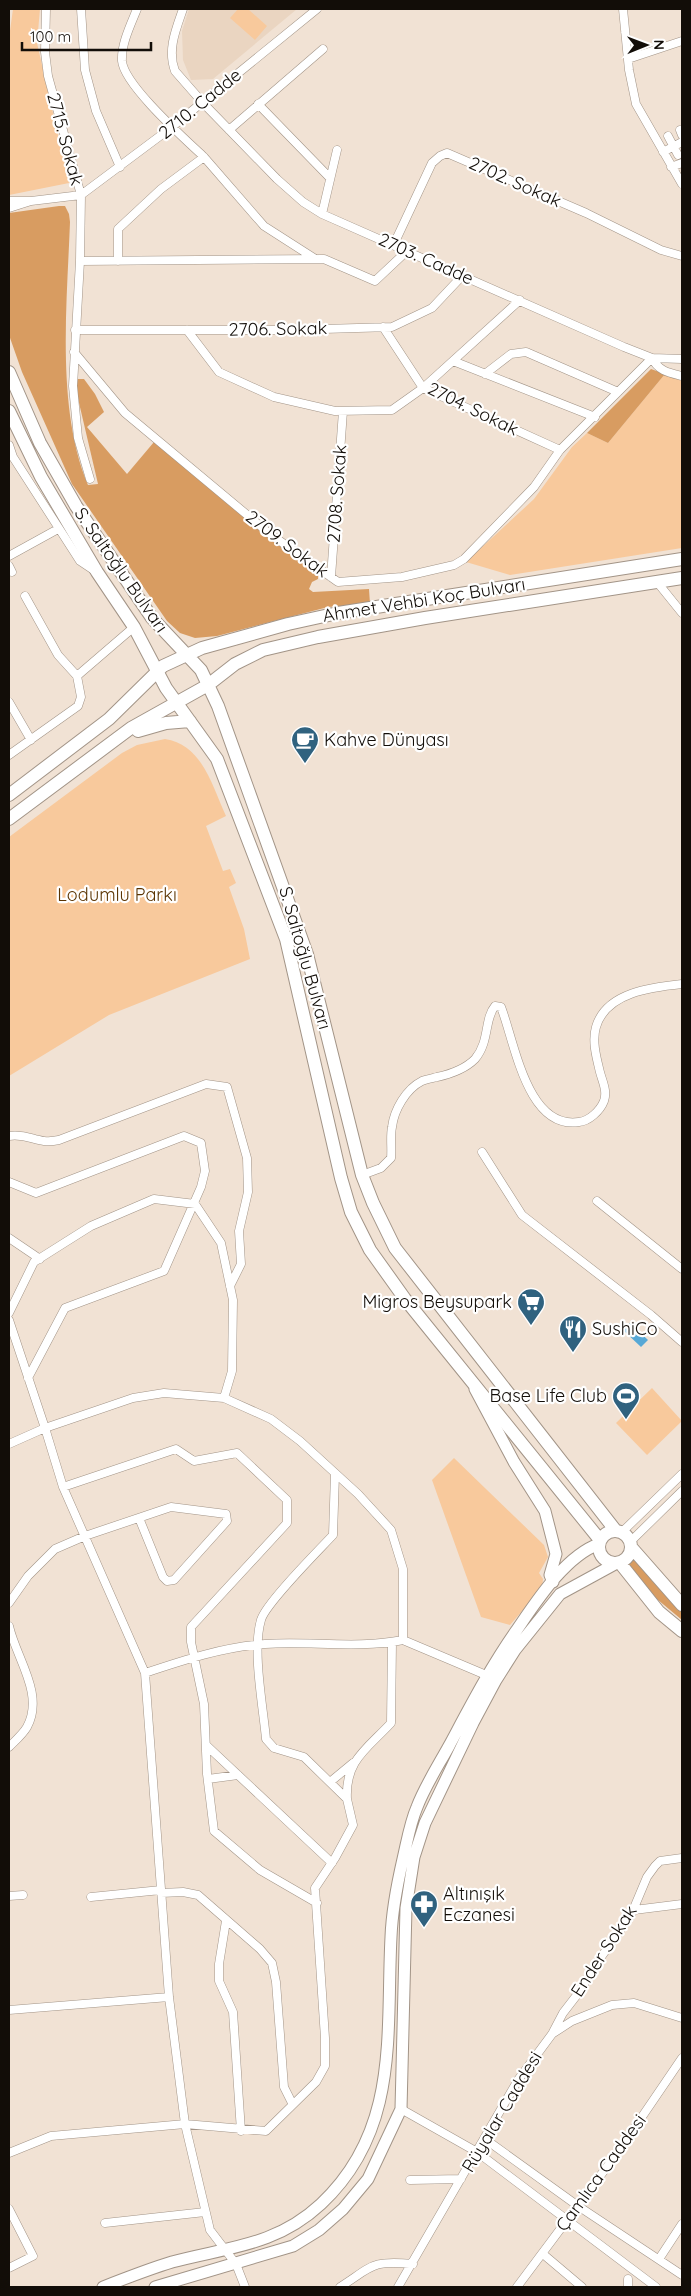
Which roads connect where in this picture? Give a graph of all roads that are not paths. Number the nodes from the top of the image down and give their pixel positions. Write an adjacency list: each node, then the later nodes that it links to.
1 (46, 9): 26 (street, 2715. Sokak)
2 (81, 9): 23 (street)
3 (137, 9): 12 (street)
4 (182, 9): 10 (street, 2703. Cadde)
5 (317, 9): 10 (street, 2710. Cadde)
6 (623, 9): 9 (street)
7 (682, 40): 9 (street)
8 (322, 49): 11 (street)
9 (628, 59): 18 (street)
10 (203, 103): 12 (street, 2710. Cadde); 13 (street, 2703. Cadde)
11 (258, 104): 13 (street); 24 (street)
12 (172, 128): 20 (street); 23 (street, 2710. Cadde)
13 (229, 130): 30 (street, 2703. Cadde)
14 (668, 136): 16 (street)
15 (682, 142): 16 (street)
16 (674, 146): 18 (street); 19 (street)
17 (337, 150): 24 (street)
18 (663, 152): 22 (street)
19 (678, 155)
20 (204, 157): 34 (street); 36 (street)
21 (682, 163): 22 (street)
22 (671, 166): 25 (street)
23 (120, 168): 26 (street, 2710. Cadde)
24 (330, 178): 30 (street)
25 (682, 184)
26 (80, 195): 28 (street); 35 (street, 2715. Sokak)
27 (9, 201): 28 (street)
28 (30, 201): 29 (street)
29 (9, 208)
30 (322, 214): 31 (street, 2703. Cadde)
31 (394, 244): 32 (street, 2703. Cadde); 33 (street, 2702. Sokak)
32 (408, 250): 34 (street); 37 (street, 2703. Cadde)
33 (682, 256)
34 (315, 259): 36 (street)
35 (80, 261): 36 (street); 40 (street, 2715. Sokak)
36 (118, 261)
37 (463, 275): 38 (street, 2703. Cadde); 39 (street, 2706. Sokak)
38 (520, 300): 43 (street, 2703. Cadde); 45 (street)
39 (383, 327): 41 (street, 2706. Sokak); 49 (street, 2704. Sokak)
40 (75, 330): 41 (street, 2706. Sokak); 42 (street, 2715. Sokak)
41 (186, 330): 51 (street)
42 (74, 352): 57 (street, 2715. Sokak); 62 (street, 2709. Sokak)
43 (652, 358): 44 (street, 2703. Cadde); 48 (street); 50 (street, 2709. Sokak)
44 (682, 359)
45 (453, 361): 47 (street); 49 (street)
46 (9, 372): 68 (main road, S. Saltoğlu Bulvarı)
47 (485, 374): 50 (street); 53 (street)
48 (682, 376)
49 (423, 388): 51 (street); 55 (street, 2704. Sokak)
50 (618, 392): 53 (street, 2709. Sokak)
51 (342, 411): 62 (street, 2708. Sokak)
52 (9, 412): 61 (main road, S. Saltoğlu Bulvarı)
53 (595, 417): 55 (street, 2709. Sokak)
54 (9, 446): 56 (street)
55 (560, 450): 62 (street, 2709. Sokak)
56 (11, 458): 58 (street)
57 (90, 479)
58 (58, 529): 59 (street); 61 (street)
59 (9, 556)
60 (682, 559): 68 (main road, Ahmet Vehbi Koç Bulvarı)
61 (97, 572): 67 (main road, S. Saltoğlu Bulvarı)
62 (331, 577)
63 (682, 578): 64 (main road, Ahmet Vehbi Koç Bulvarı)
64 (657, 582): 66 (street); 71 (main road, Ahmet Vehbi Koç Bulvarı)
65 (25, 596): 70 (street)
66 (682, 612)
67 (134, 627): 69 (main road, S. Saltoğlu Bulvarı); 70 (street)
68 (186, 654): 69 (main road, Ahmet Vehbi Koç Bulvarı); 71 (main road, S. Saltoğlu Bulvarı)
69 (156, 671): 73 (main road, S. Saltoğlu Bulvarı); 78 (main road, Ahmet Vehbi Koç Bulvarı)
70 (77, 676): 76 (street)
71 (208, 685): 73 (main road, Ahmet Vehbi Koç Bulvarı); 83 (main road, S. Saltoğlu Bulvarı)
72 (9, 702): 76 (street)
73 (175, 703): 74 (main road, S. Saltoğlu Bulvarı); 75 (main road, Ahmet Vehbi Koç Bulvarı)
74 (190, 722): 75 (main road); 94 (main road, S. Saltoğlu Bulvarı)
75 (117, 739): 79 (main road)
76 (31, 740): 77 (street)
77 (9, 755)
78 (9, 795)
79 (9, 818)
80 (682, 984): 83 (street)
81 (9, 1136): 90 (street)
82 (482, 1152): 93 (street)
83 (362, 1175): 106 (main road, S. Saltoğlu Bulvarı)
84 (9, 1182): 86 (street)
85 (597, 1201): 89 (street)
86 (195, 1204): 88 (street); 90 (street); 95 (street)
87 (9, 1238): 88 (street)
88 (40, 1259): 91 (street)
89 (682, 1269)
90 (230, 1286): 96 (street)
91 (9, 1313)
92 (9, 1320): 95 (street)
93 (682, 1342)
94 (468, 1374): 107 (main road, S. Saltoğlu Bulvarı); 109 (street)
95 (28, 1378): 97 (street)
96 (224, 1398): 97 (street); 99 (street)
97 (45, 1428): 98 (street); 102 (street)
98 (9, 1444)
99 (335, 1474): 114 (street); 116 (street)
100 (682, 1474): 101 (street)
101 (671, 1485): 103 (street); 106 (street)
102 (63, 1487): 105 (street); 117 (street)
103 (681, 1492): 106 (street)
104 (139, 1518): 104 (street); 105 (street)
105 (84, 1536): 110 (street); 118 (street)
106 (625, 1538): 107 (main road); 108 (main road); 111 (main road, S. Saltoğlu Bulvarı)
107 (600, 1542): 108 (main road, S. Saltoğlu Bulvarı); 109 (street)
108 (618, 1563): 113 (main road, S. Saltoğlu Bulvarı); 119 (street)
109 (553, 1582): 119 (street)
110 (9, 1603)
111 (682, 1605)
112 (9, 1626): 121 (street)
113 (682, 1631)
114 (403, 1640): 115 (street); 119 (street)
115 (392, 1642): 116 (street); 122 (street)
116 (258, 1645): 117 (street); 125 (street)
117 (195, 1657): 118 (street); 120 (street)
118 (145, 1672): 129 (street)
119 (491, 1678): 143 (street); 157 (street)
120 (206, 1745): 123 (street); 124 (street)
121 (9, 1747)
122 (353, 1763): 125 (street); 126 (street)
123 (238, 1775): 124 (street); 128 (street)
124 (208, 1779): 133 (street)
125 (330, 1782): 126 (street)
126 (347, 1799): 128 (street)
127 (682, 1858): 135 (street, Ender Sokak)
128 (332, 1863): 133 (street)
129 (161, 1891): 132 (street); 136 (street); 137 (street)
130 (9, 1896): 131 (street)
131 (23, 1896)
132 (91, 1897)
133 (317, 1903): 142 (street)
134 (682, 1904): 135 (street)
135 (634, 1910): 140 (street, Ender Sokak)
136 (226, 1921): 142 (street); 145 (street)
137 (169, 1997): 138 (street); 144 (street)
138 (9, 2010)
139 (682, 2018): 140 (street, Rüyalar Caddesi)
140 (552, 2034): 146 (street, Rüyalar Caddesi)
141 (682, 2058): 151 (street, Çamlıca Caddesi)
142 (292, 2103): 145 (street)
143 (401, 2109): 147 (street); 160 (street)
144 (186, 2124): 145 (street); 148 (street); 153 (street)
145 (241, 2130)
146 (485, 2139): 147 (street, Rüyalar Caddesi); 151 (street)
147 (477, 2152): 150 (street, Rüyalar Caddesi); 154 (street)
148 (9, 2154)
149 (410, 2180): 150 (street)
150 (461, 2180): 161 (street, Rüyalar Caddesi)
151 (578, 2206): 154 (street, Çamlıca Caddesi); 159 (street)
152 (9, 2209): 162 (street)
153 (204, 2212): 155 (street); 157 (street)
154 (567, 2221): 158 (street, Çamlıca Caddesi); 171 (street)
155 (105, 2223)
156 (682, 2224): 159 (street)
157 (225, 2250): 160 (street); 164 (street)
158 (543, 2254): 169 (street, Çamlıca Caddesi); 170 (street)
159 (659, 2259): 163 (street)
160 (236, 2264): 165 (street); 166 (street)
161 (413, 2264): 167 (street); 168 (street, Rüyalar Caddesi)
162 (9, 2268)
163 (682, 2275)
164 (103, 2287)
165 (155, 2287)
166 (245, 2287)
167 (340, 2287)
168 (398, 2287)
169 (517, 2287)
170 (582, 2287)
171 (656, 2287)

